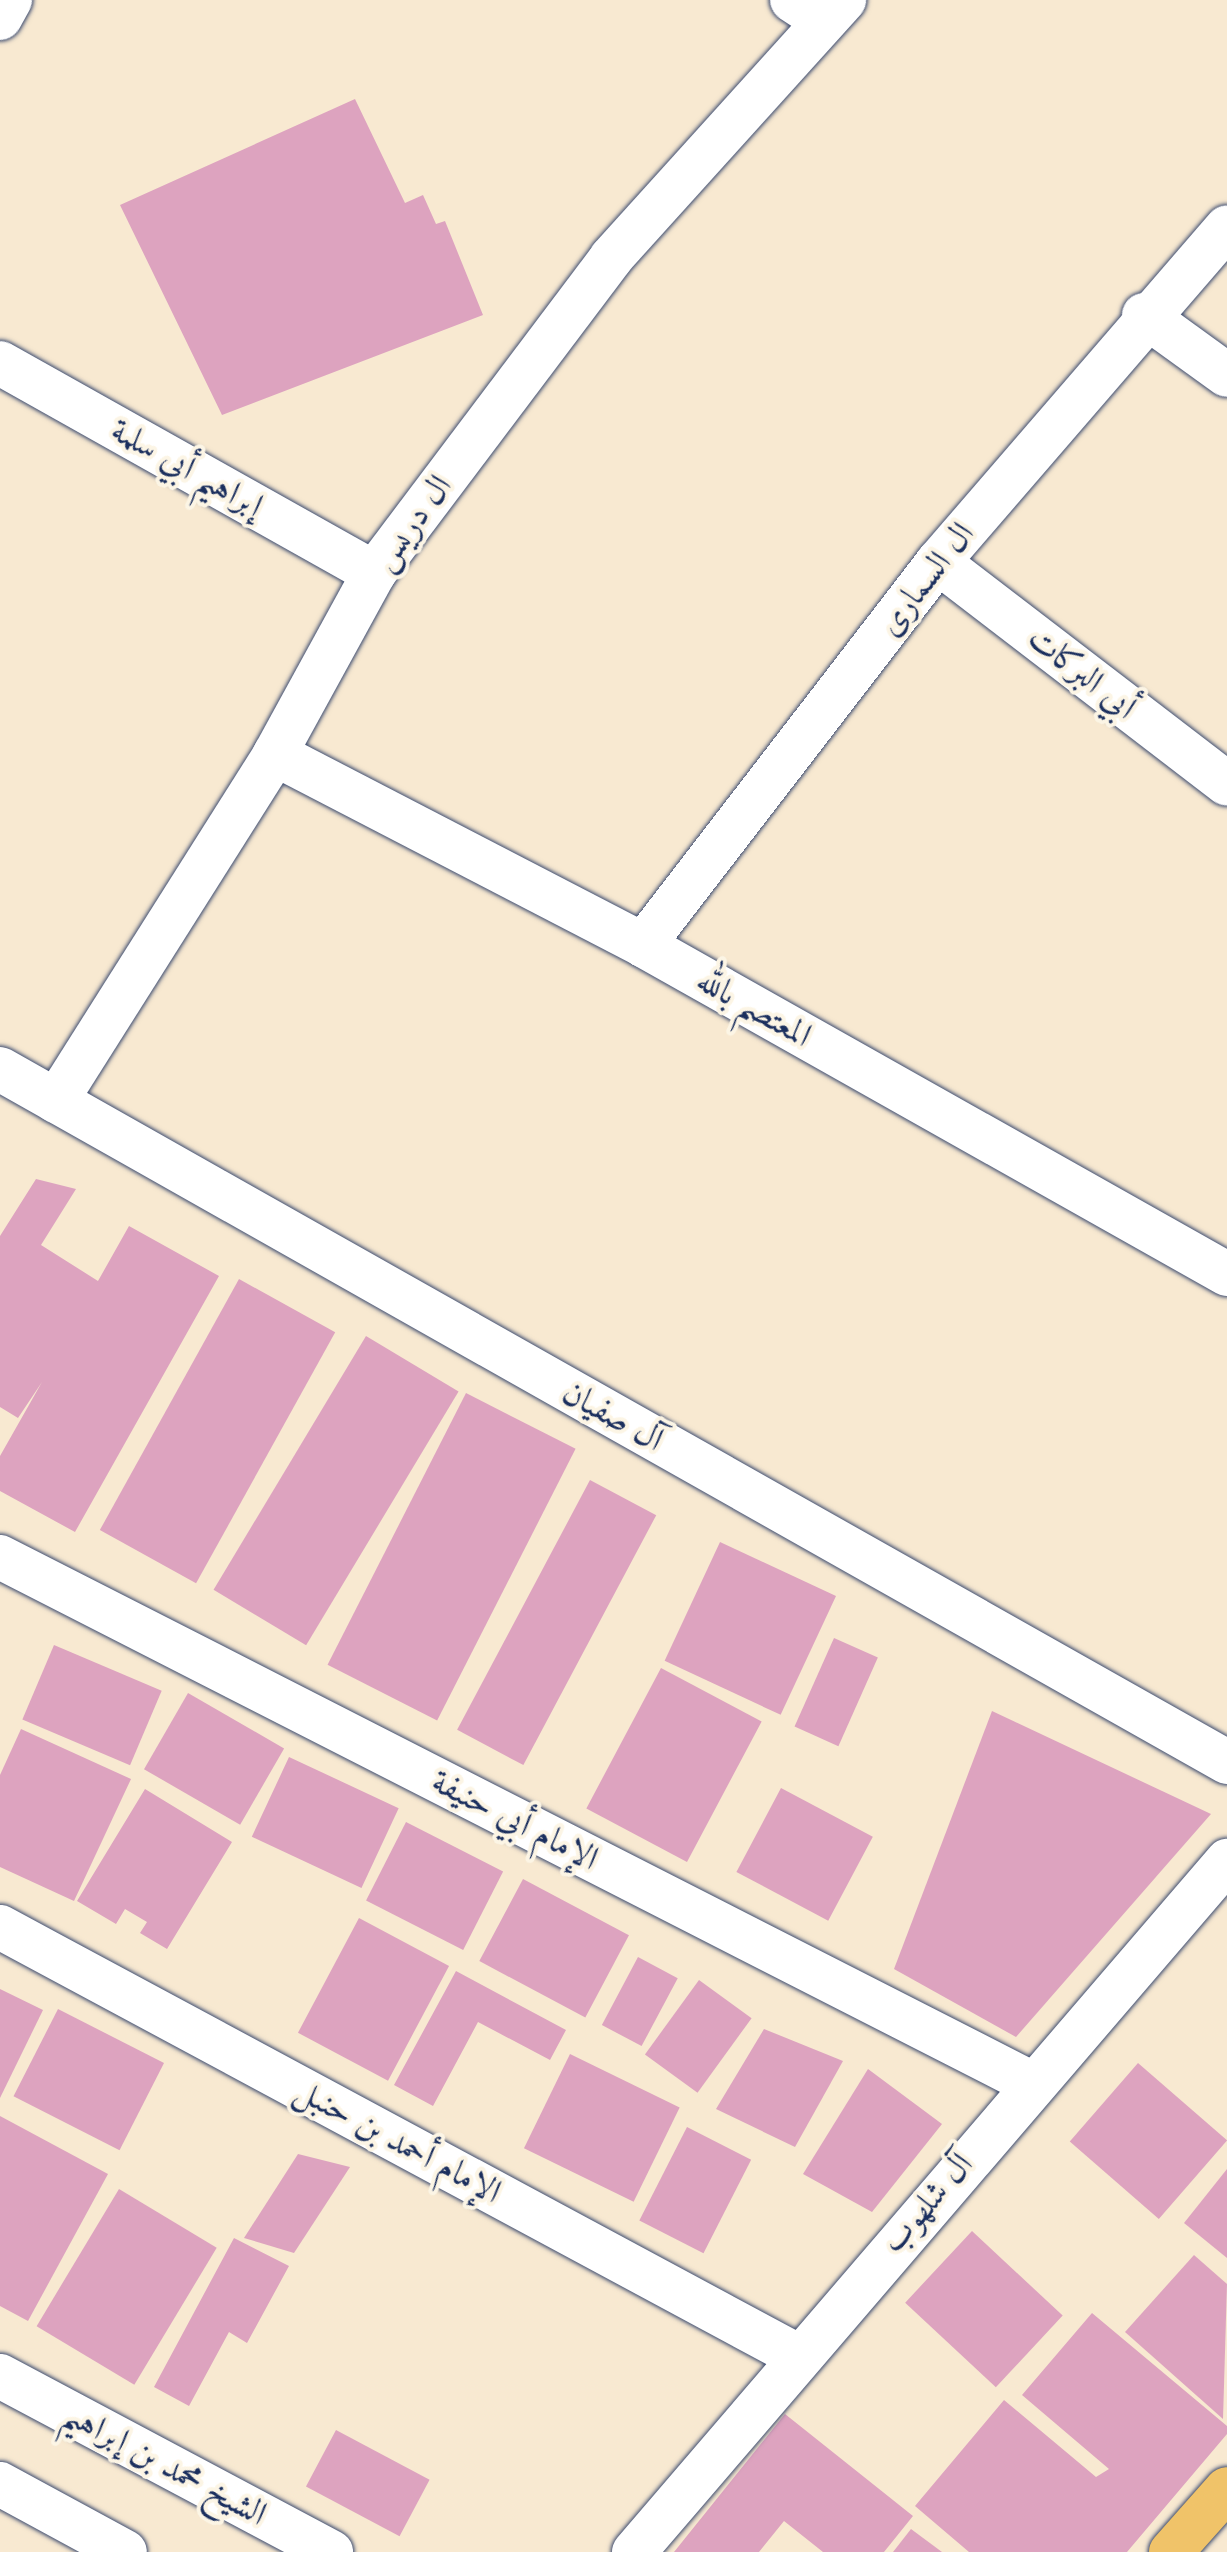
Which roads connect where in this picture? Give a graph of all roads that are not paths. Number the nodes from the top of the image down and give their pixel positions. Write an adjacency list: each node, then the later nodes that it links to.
1 (10, 0): 3 (street)
2 (820, 7): 9 (street, ال دريس)
3 (0, 18)
4 (1227, 227): 5 (street, ال السمارى)
5 (1144, 315): 7 (street); 8 (street, ال السمارى)
6 (0, 363): 9 (street, إبراهيم أبي سلمة)
7 (1227, 375)
8 (938, 562): 11 (street, أبي البركات); 12 (street, ال السمارى)
9 (374, 573): 10 (street, ال دريس)
10 (275, 754): 12 (street, المعتصم بالله); 14 (street, ال دريس)
11 (1227, 784)
12 (643, 945): 15 (street, المعتصم بالله)
13 (0, 1069): 14 (street, آل صفيان)
14 (56, 1101): 17 (street, آل صفيان)
15 (1227, 1274)
16 (0, 1557): 20 (street, الإمام أبي حنيفة)
17 (1227, 1762)
18 (1227, 1861): 20 (street, آل شلهوب)
19 (0, 1927): 21 (street, الإمام أحمد بن حنبل)
20 (1031, 2083): 21 (street, آل شلهوب)
21 (796, 2355): 27 (street, آل شلهوب)
22 (0, 2376): 26 (street, الشيخ محمد بن إبراهيم)
23 (0, 2484): 25 (street)
24 (1227, 2489): 28 (main road)
25 (125, 2552)
26 (331, 2552)
27 (634, 2552)
28 (1171, 2552)

